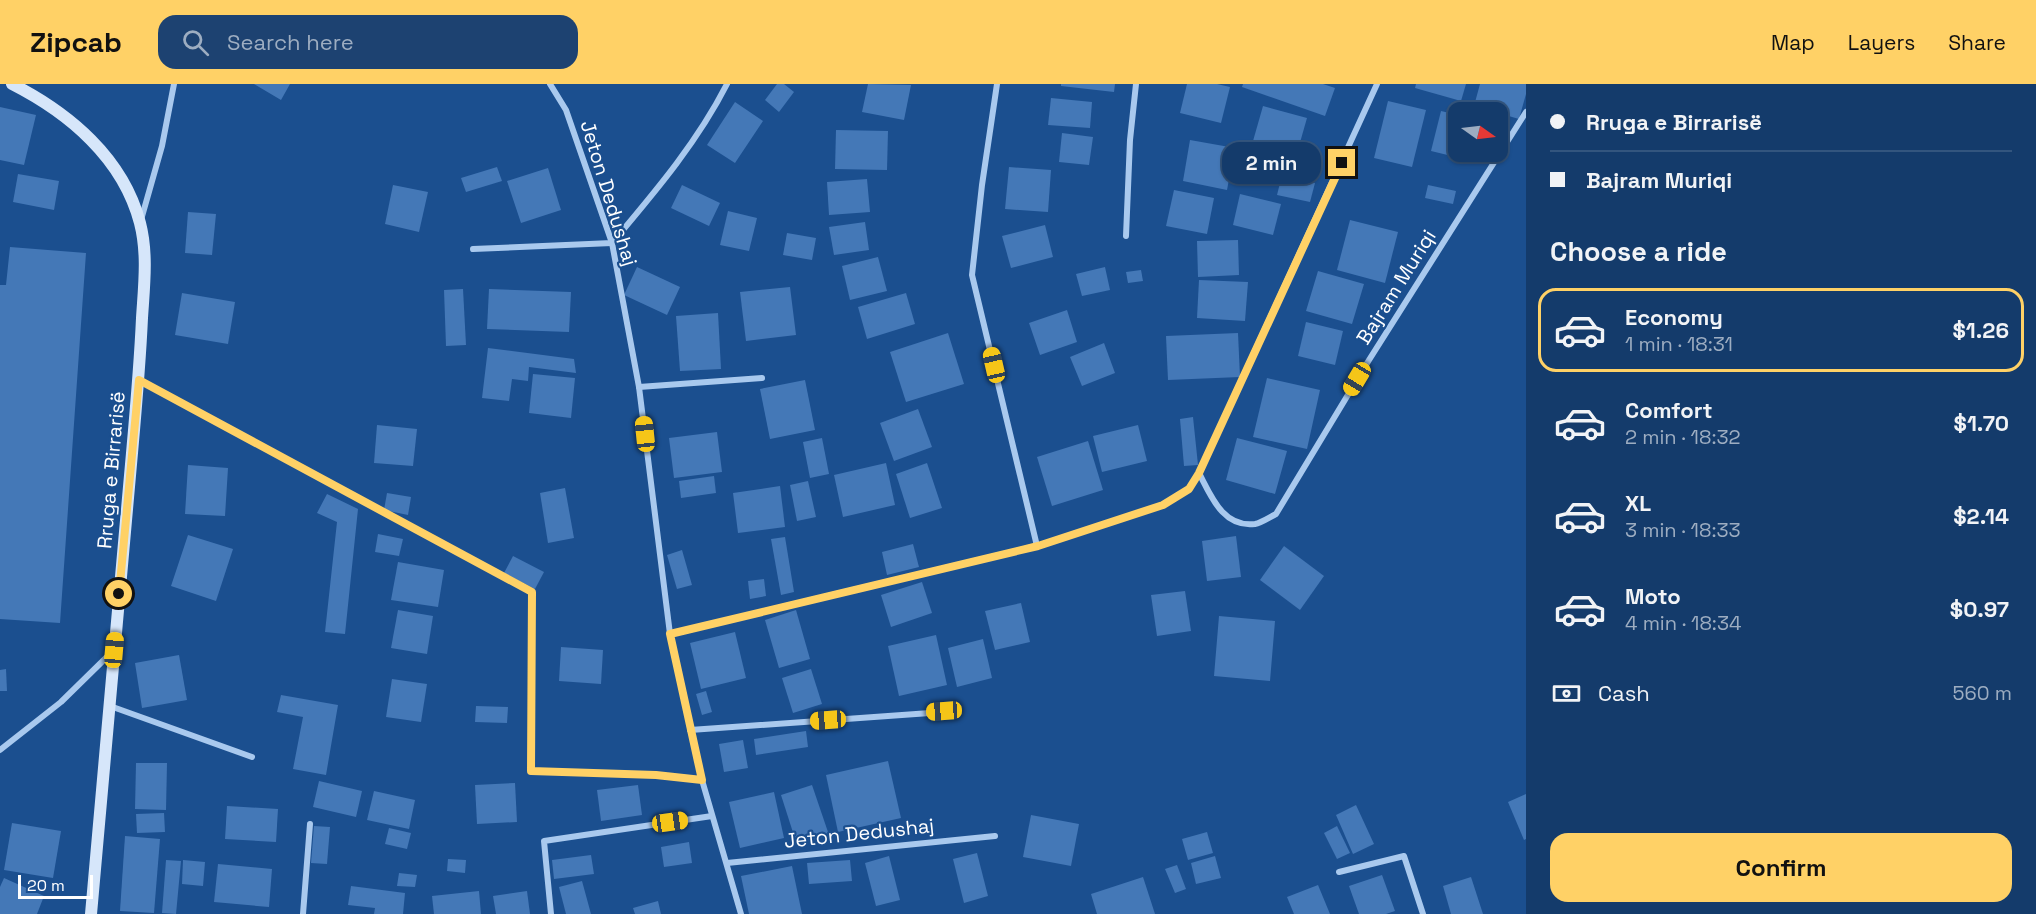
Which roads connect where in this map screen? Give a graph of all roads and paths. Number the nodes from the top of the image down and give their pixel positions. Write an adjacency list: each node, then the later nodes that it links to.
1 (12, 84): 9 (street, Rruga e Birrarisë)
2 (174, 84): 9 (street)
3 (550, 84): 11 (street, Jeton Dedushaj)
4 (727, 84): 11 (street)
5 (997, 84): 17 (street)
6 (1136, 84): 10 (street)
7 (1377, 84): 16 (street)
8 (1526, 112): 16 (street, Bajram Muriqi)
9 (140, 223): 14 (street, Rruga e Birrarisë)
10 (1126, 236)
11 (612, 243): 12 (street); 15 (street, Jeton Dedushaj)
12 (473, 249)
13 (762, 378): 15 (street)
14 (139, 380): 19 (street, Rruga e Birrarisë); 25 (street)
15 (639, 387): 18 (street, Jeton Dedushaj)
16 (1199, 473): 17 (street)
17 (1038, 546): 18 (street)
18 (670, 634): 22 (street, Jeton Dedushaj)
19 (114, 650): 20 (street, Rruga e Birrarisë); 23 (street)
20 (109, 706): 24 (street); 31 (street, Rruga e Birrarisë)
21 (944, 711): 22 (street)
22 (690, 730): 25 (street, Jeton Dedushaj)
23 (0, 750)
24 (252, 757)
25 (702, 780): 26 (street, Jeton Dedushaj)
26 (712, 816): 29 (street, Jeton Dedushaj); 33 (street)
27 (310, 825): 32 (street)
28 (994, 836): 29 (street, Jeton Dedushaj)
29 (727, 863): 34 (street, Jeton Dedushaj)
30 (1339, 872): 35 (street)
31 (91, 914)
32 (303, 914)
33 (551, 914)
34 (741, 914)
35 (1423, 914)

